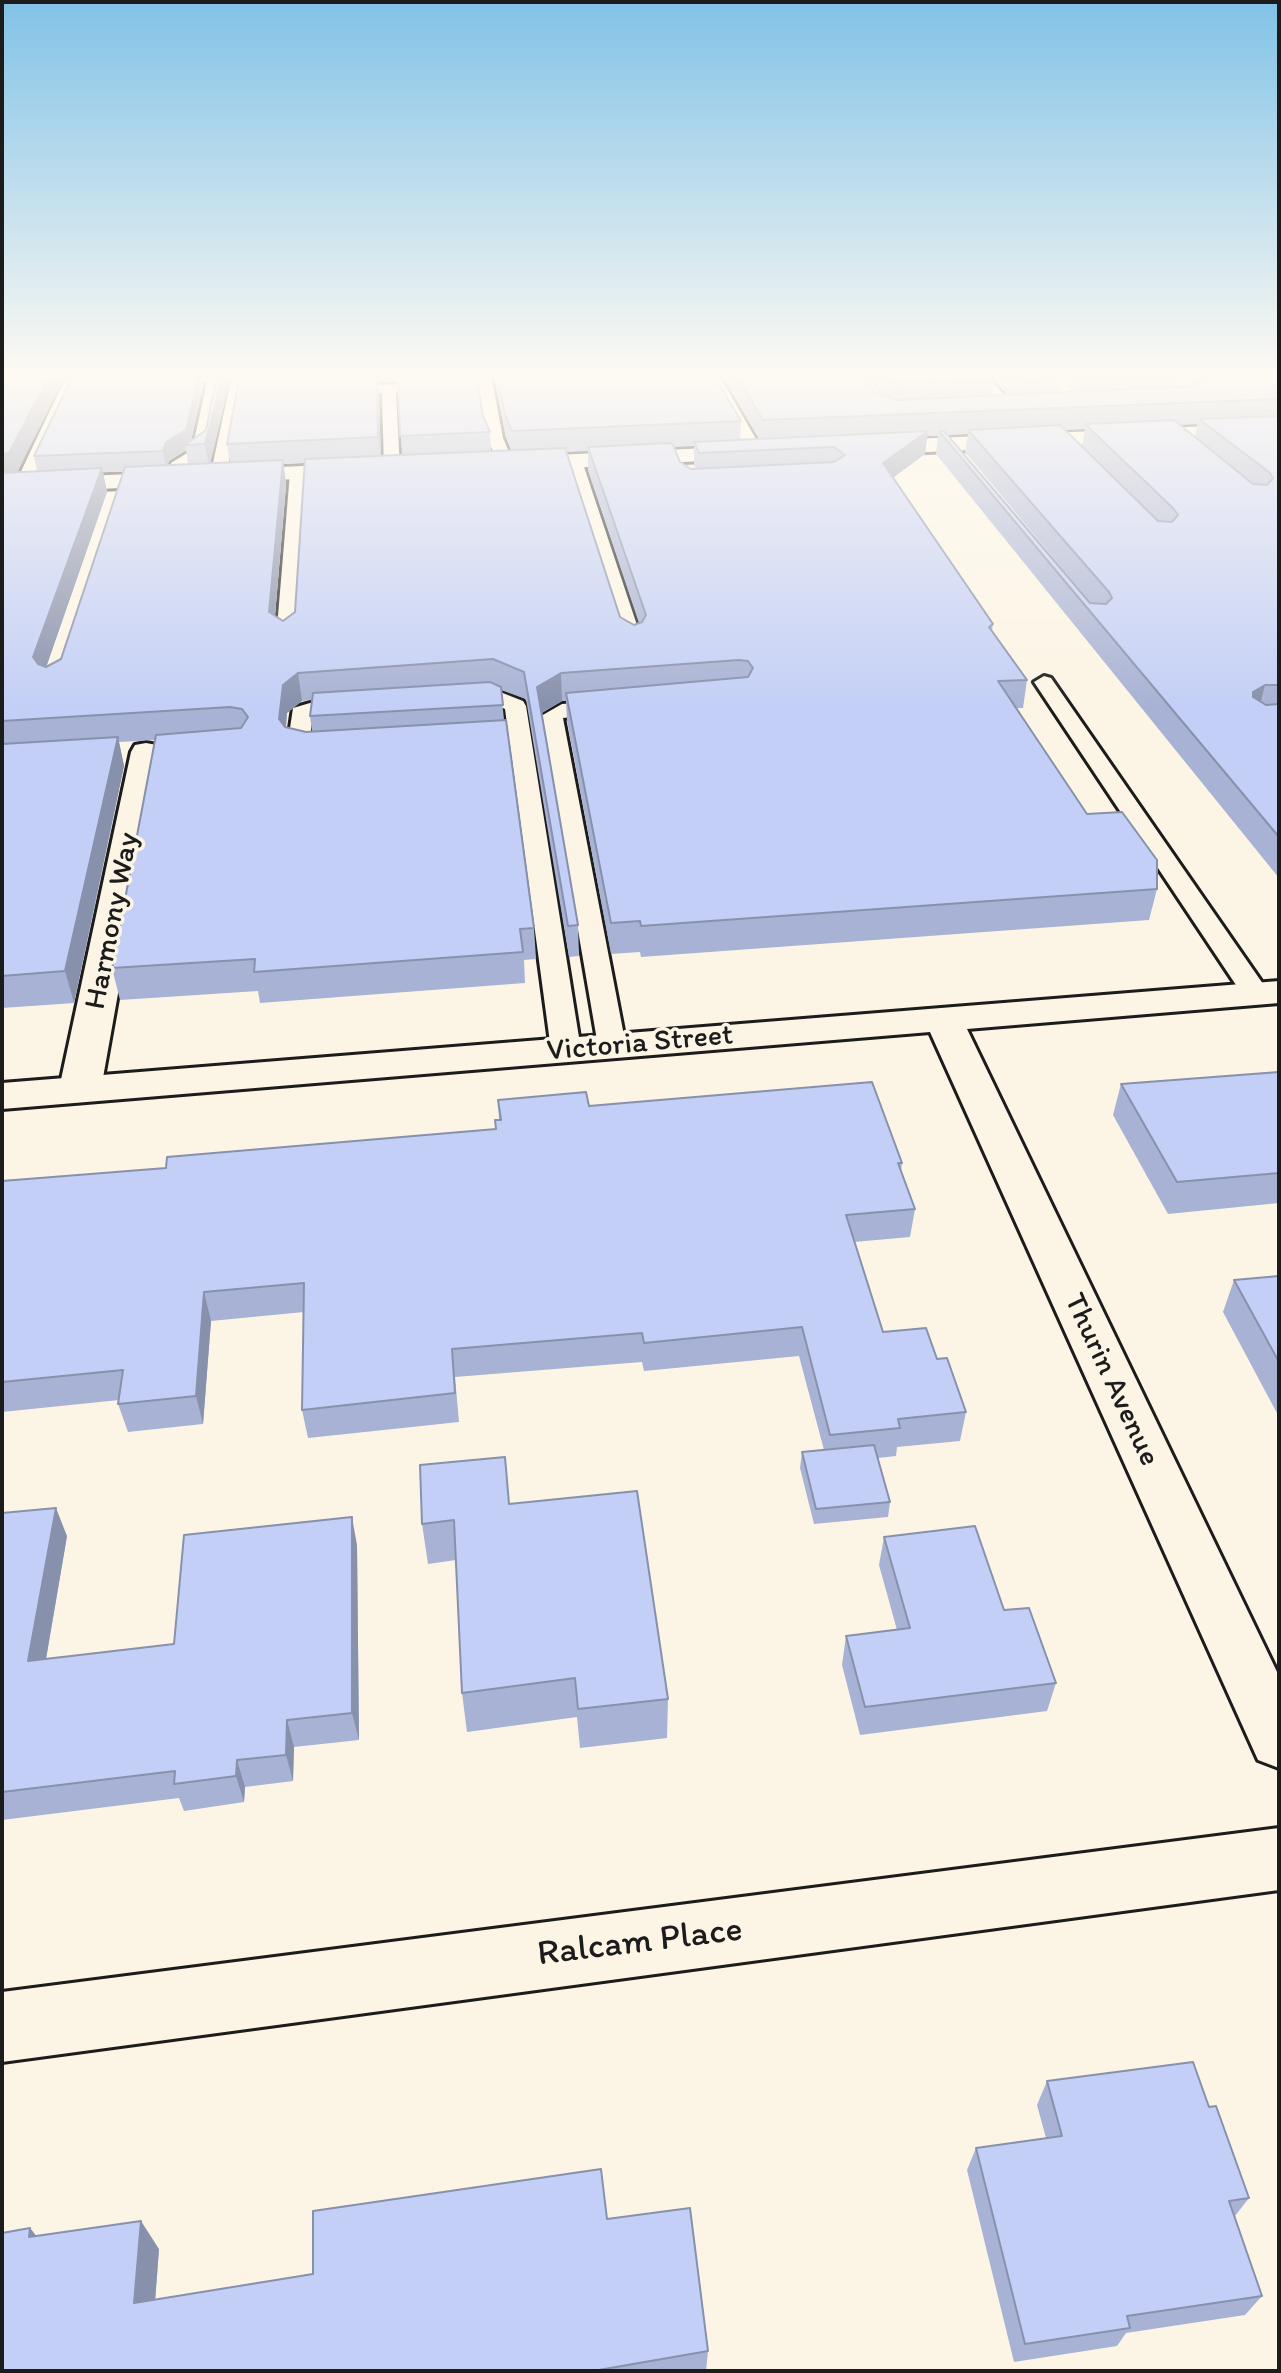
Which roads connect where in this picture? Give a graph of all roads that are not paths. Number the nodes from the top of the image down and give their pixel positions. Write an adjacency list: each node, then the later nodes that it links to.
1 (12, 486): 2 (street)
2 (138, 486)
3 (297, 486): 5 (lane)
4 (582, 486): 6 (lane)
5 (286, 639)
6 (633, 643)
7 (1044, 682): 15 (lane)
8 (433, 700): 11 (lane)
9 (371, 705): 13 (lane)
10 (635, 705): 17 (lane)
11 (519, 738): 12 (lane); 18 (lane)
12 (445, 743)
13 (340, 749)
14 (146, 752): 19 (street, Harmony Way)
15 (1268, 993): 16 (street, Victoria Street)
16 (943, 1019): 17 (street, Victoria Street); 21 (street, Thurin Avenue)
17 (612, 1046): 18 (street, Victoria Street)
18 (566, 1050): 19 (street, Victoria Street)
19 (80, 1089): 20 (street, Victoria Street)
20 (2, 1096)
21 (1279, 1740)
22 (1279, 1859): 23 (street, Ralcam Place)
23 (2, 2027)

